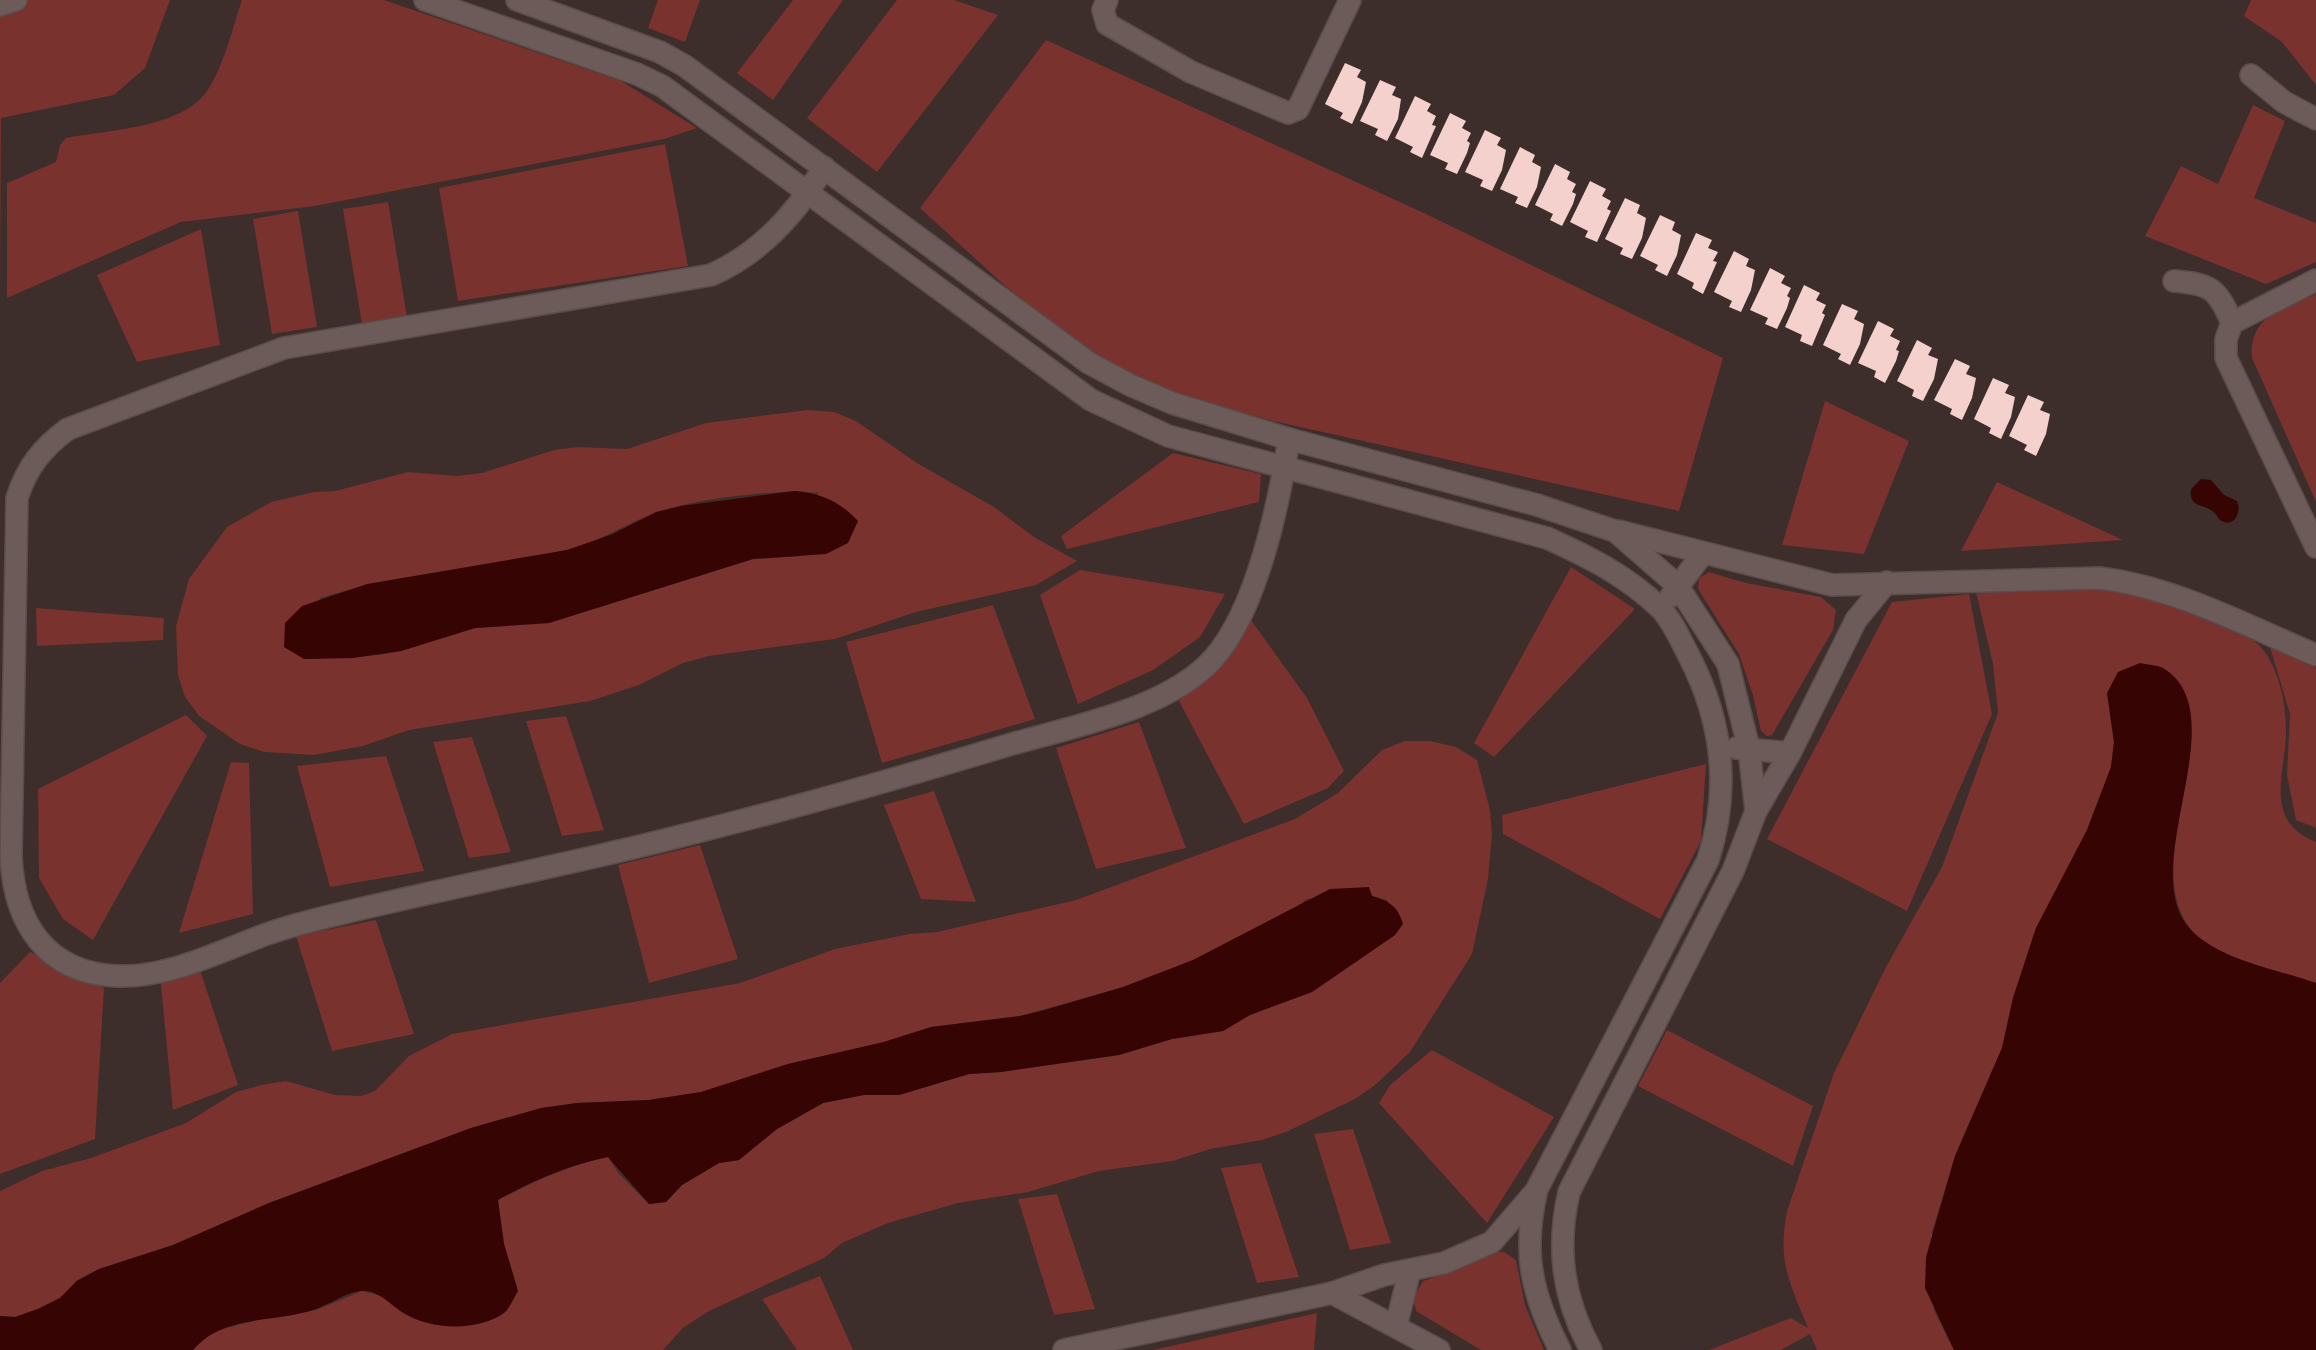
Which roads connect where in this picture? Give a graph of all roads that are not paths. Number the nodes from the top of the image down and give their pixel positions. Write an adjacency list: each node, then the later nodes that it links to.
1 (16, 0): 6 (street)
2 (425, 0): 10 (street)
3 (517, 0): 9 (street)
4 (1107, 0): 5 (street)
5 (1350, 0)
6 (0, 5)
7 (2251, 75): 8 (street)
8 (2316, 119)
9 (824, 167): 10 (street); 14 (street)
10 (809, 193): 15 (street); 15 (street)
11 (2316, 280): 13 (street)
12 (2174, 281): 13 (street)
13 (2232, 323): 17 (street)
14 (1289, 439): 15 (street); 16 (street)
15 (1285, 468): 22 (street)
16 (1615, 531): 18 (street); 20 (street)
17 (2316, 547)
18 (1703, 553): 20 (street); 21 (street)
19 (1888, 582): 21 (street); 23 (street); 24 (street)
20 (1677, 585): 22 (street); 26 (street)
21 (1832, 585): 23 (street)
22 (1662, 611): 25 (street)
23 (1856, 620): 27 (street)
24 (2316, 655)
25 (1721, 747): 26 (street); 29 (street)
26 (1749, 749): 27 (street); 28 (street)
27 (1790, 753): 28 (street)
28 (1756, 810): 32 (street)
29 (1537, 1189): 30 (street); 31 (street)
30 (1492, 1242): 31 (street); 33 (street)
31 (1528, 1249): 32 (street); 39 (street)
32 (1561, 1264): 36 (street)
33 (1410, 1270): 34 (street); 35 (street)
34 (1332, 1293): 35 (street); 37 (street)
35 (1396, 1326): 38 (street)
36 (1587, 1347)
37 (1064, 1350)
38 (1439, 1350)
39 (1560, 1350)

